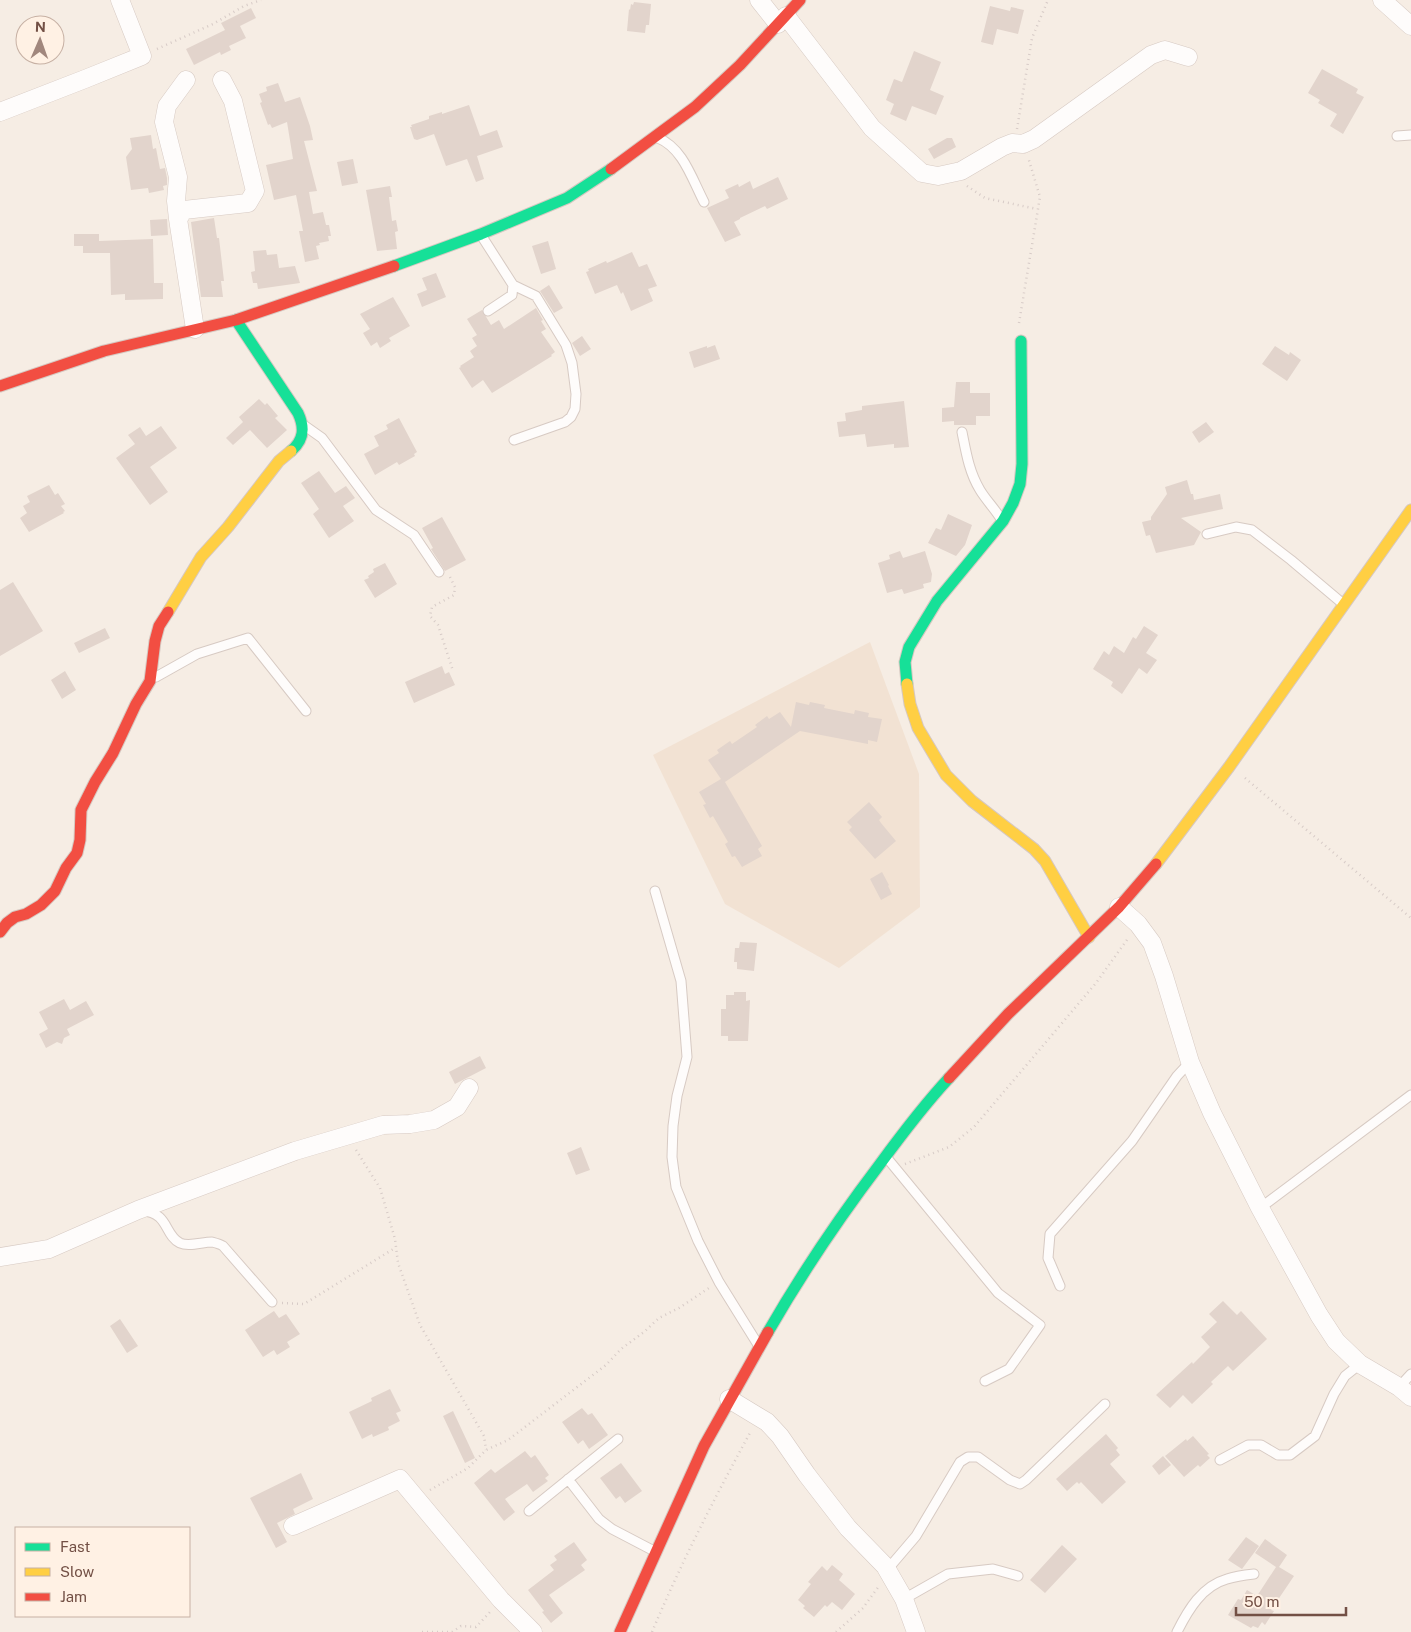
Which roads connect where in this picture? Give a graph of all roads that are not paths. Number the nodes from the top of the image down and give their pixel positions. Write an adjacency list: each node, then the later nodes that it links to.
1 (120, 0): 10 (street)
2 (759, 0): 5 (street)
3 (800, 0): 5 (street)
4 (1382, 0): 6 (street)
5 (782, 20): 7 (street); 13 (street)
6 (1411, 26)
7 (1188, 57)
8 (186, 80): 15 (street)
9 (222, 80): 15 (street)
10 (0, 112)
11 (1411, 135): 12 (lane)
12 (1397, 136)
13 (655, 137): 14 (lane); 16 (street)
14 (704, 202)
15 (178, 219): 20 (street)
16 (481, 234): 17 (lane); 19 (street)
17 (513, 285): 18 (lane); 25 (lane)
18 (488, 311)
19 (236, 320): 20 (street); 23 (street)
20 (195, 329): 22 (street)
21 (1020, 341): 27 (street)
22 (0, 386)
23 (303, 424): 29 (lane); 31 (street)
24 (962, 432): 27 (lane)
25 (514, 440)
26 (1411, 510): 30 (street)
27 (1003, 521): 36 (street)
28 (1206, 534): 30 (lane)
29 (439, 572)
30 (1344, 605): 34 (street)
31 (150, 681): 32 (lane); 35 (street)
32 (306, 711)
33 (655, 891): 46 (lane)
34 (1119, 907): 36 (street); 37 (street)
35 (0, 932)
36 (1089, 936): 40 (street)
37 (1190, 1062): 41 (street); 44 (lane)
38 (469, 1088): 42 (street)
39 (1411, 1095): 41 (lane)
40 (886, 1156): 46 (street); 48 (lane)
41 (1260, 1208): 47 (street)
42 (138, 1210): 43 (street); 45 (lane)
43 (0, 1257)
44 (1060, 1286)
45 (272, 1302)
46 (758, 1345): 50 (street)
47 (1360, 1364): 49 (street); 53 (lane)
48 (985, 1381)
49 (1407, 1386)
50 (729, 1399): 57 (street); 58 (street)
51 (1105, 1404): 58 (lane)
52 (618, 1439): 54 (lane)
53 (1220, 1460)
54 (568, 1479): 55 (lane); 57 (lane)
55 (529, 1511)
56 (292, 1526): 62 (street)
57 (656, 1552): 63 (street)
58 (886, 1568): 61 (street)
59 (1254, 1574): 65 (lane)
60 (1018, 1576): 61 (lane)
61 (904, 1599): 64 (street)
62 (533, 1632)
63 (620, 1632)
64 (916, 1632)
65 (1177, 1632)

